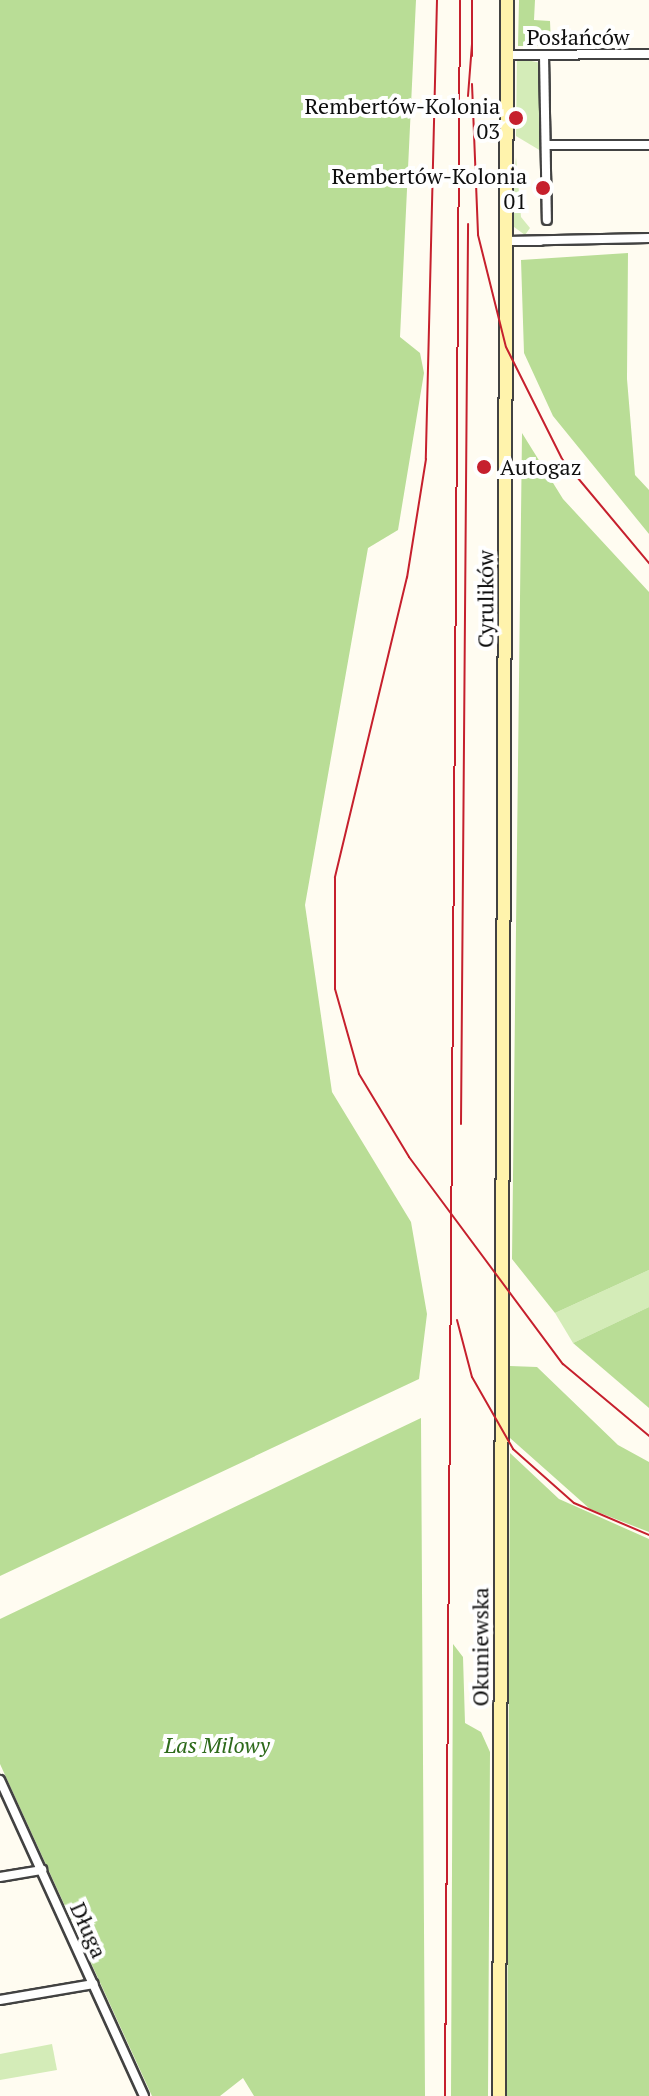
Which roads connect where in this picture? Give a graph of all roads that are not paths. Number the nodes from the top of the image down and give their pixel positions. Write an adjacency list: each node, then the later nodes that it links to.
1 (507, 0): 3 (main road, Cyrulików)
2 (649, 54): 4 (street, Posłańców)
3 (507, 55): 4 (street, Posłańców); 9 (main road, Cyrulików)
4 (544, 55): 5 (street)
5 (547, 145): 6 (street); 7 (street)
6 (649, 145)
7 (547, 220)
8 (649, 238): 9 (street)
9 (507, 241): 10 (main road, Cyrulików)
10 (501, 1198): 17 (main road, Okuniewska)
11 (0, 1780): 12 (street, Długa)
12 (42, 1870): 13 (street); 14 (street, Długa)
13 (0, 1877)
14 (94, 1984): 15 (street); 16 (street, Długa)
15 (0, 2000)
16 (144, 2096)
17 (499, 2096)

